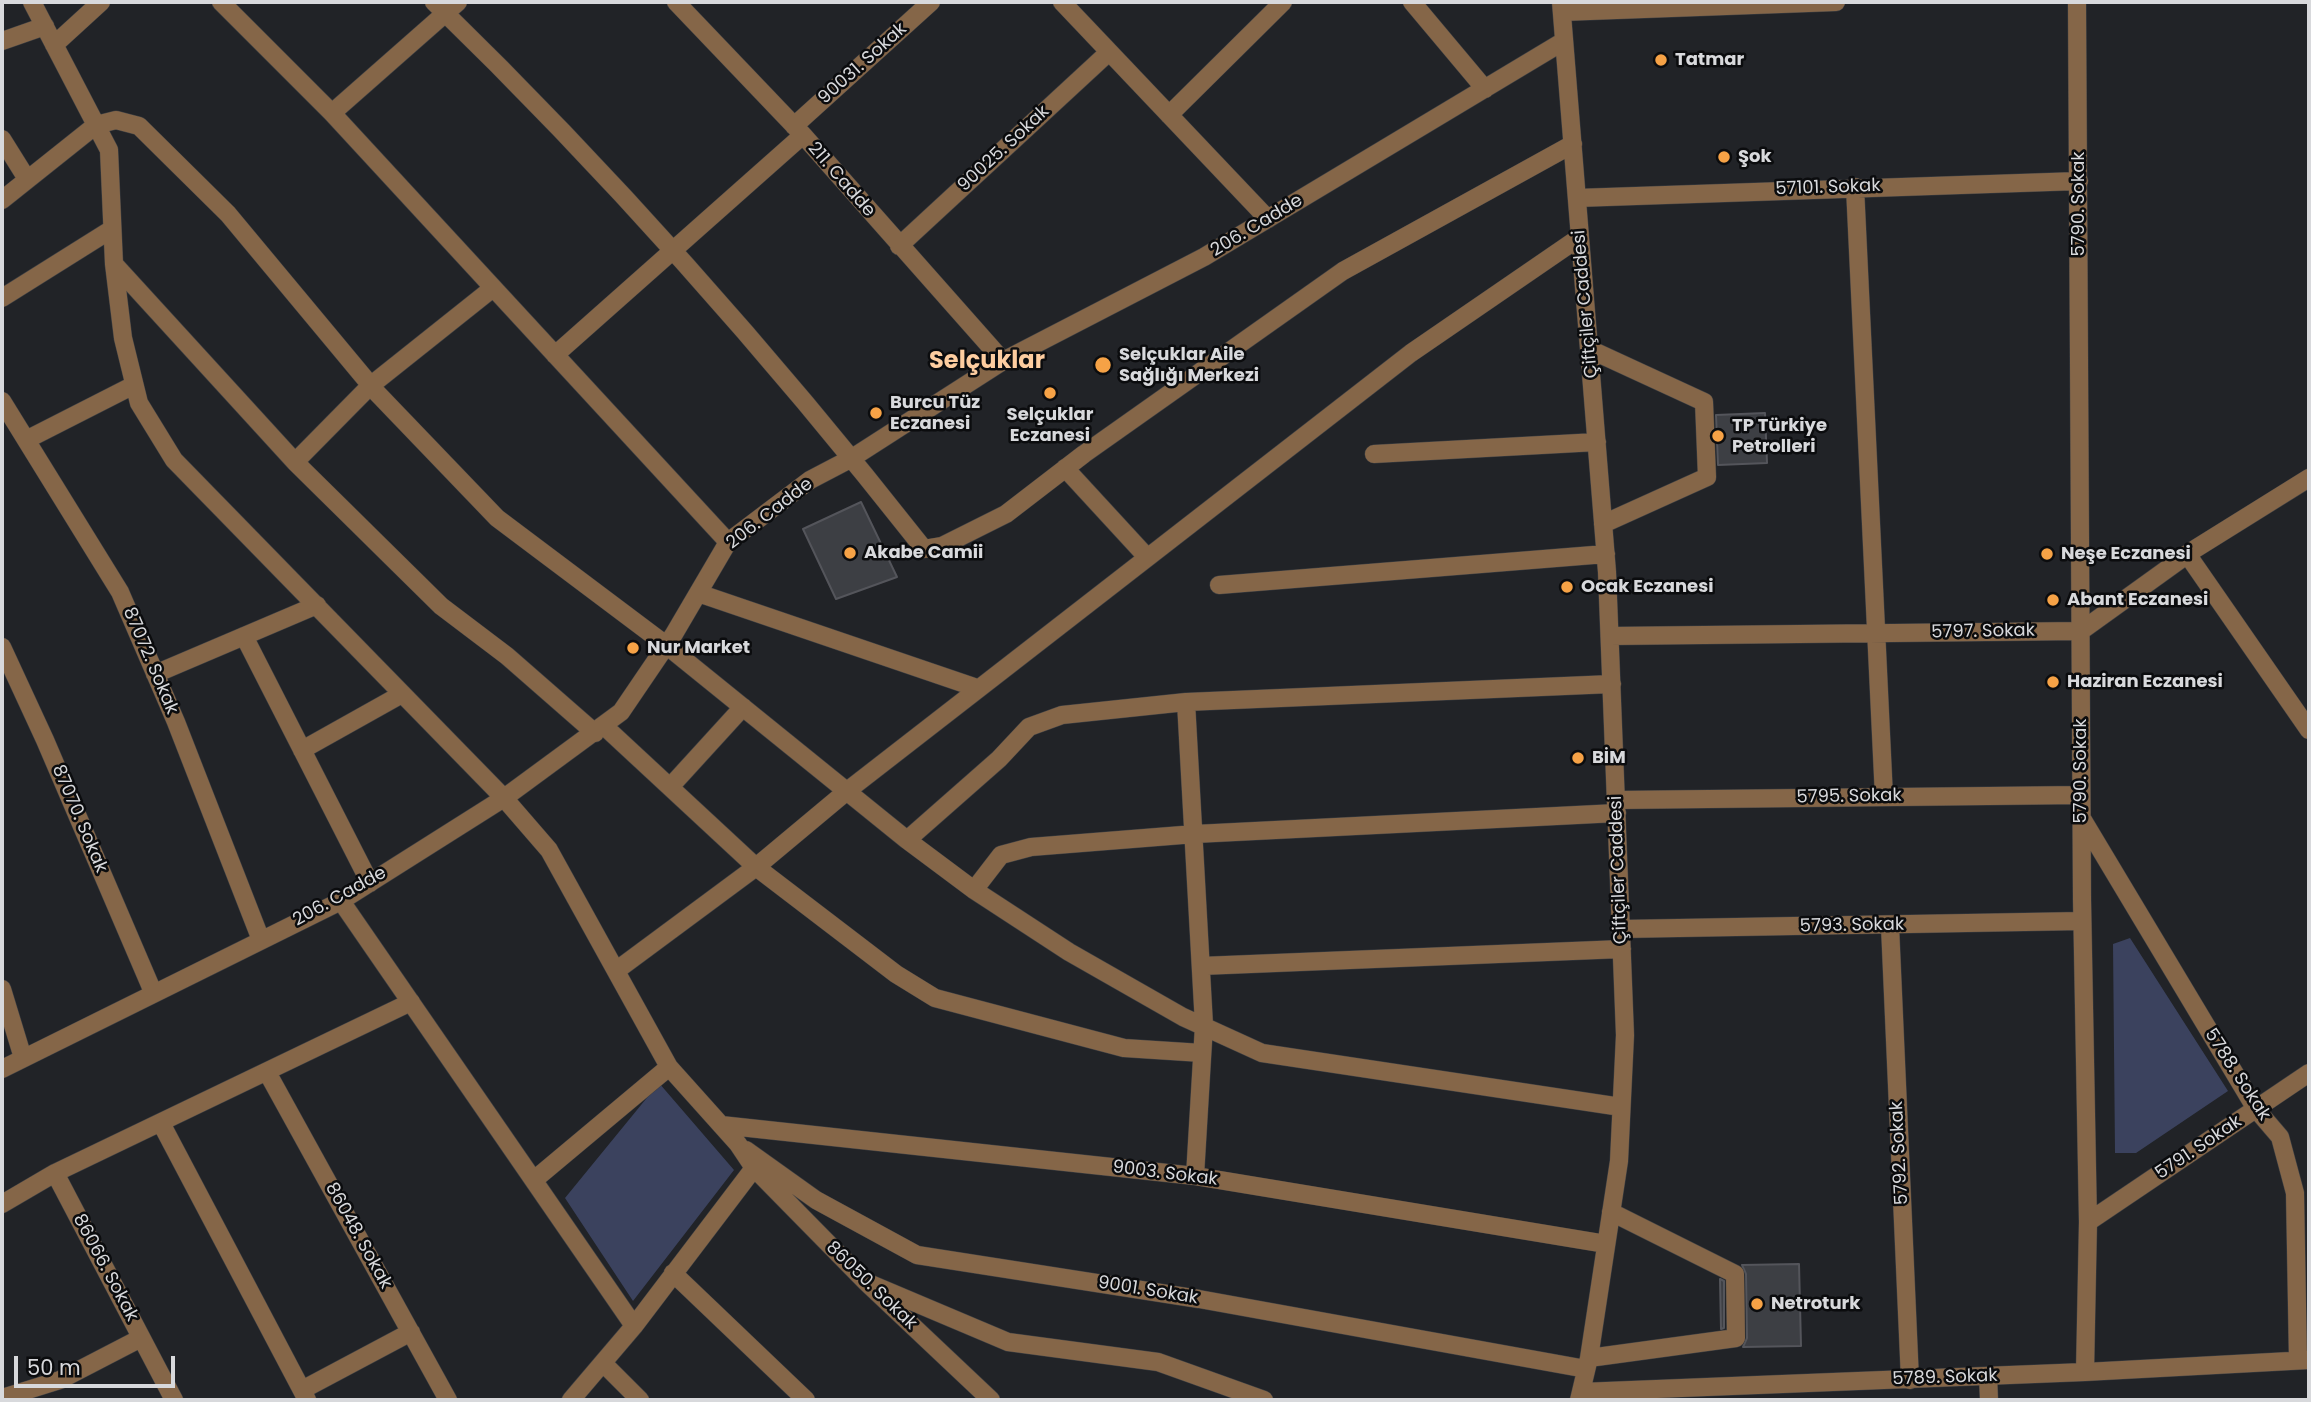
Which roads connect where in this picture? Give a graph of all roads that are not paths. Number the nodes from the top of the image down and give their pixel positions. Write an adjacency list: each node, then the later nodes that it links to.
1 (32, 2): 13 (street)
2 (102, 2): 16 (street)
3 (221, 2): 19 (street)
4 (931, 2): 22 (street, 90031. Sokak)
5 (1062, 2): 17 (street)
6 (1283, 2): 20 (street)
7 (1412, 2): 18 (street)
8 (1836, 2): 12 (street)
9 (2077, 2): 26 (street, 5790. Sokak)
10 (446, 5): 19 (street); 34 (street)
11 (686, 5): 22 (street, 211. Cadde)
12 (1562, 7): 15 (street, Çiftçiler Caddesi)
13 (45, 26): 14 (street); 16 (street)
14 (2, 41)
15 (1564, 41): 18 (street, 206. Cadde); 24 (street, Çiftçiler Caddesi)
16 (54, 45): 21 (street)
17 (1110, 51): 20 (street); 33 (street, 90025. Sokak)
18 (1485, 89): 30 (street, 206. Cadde)
19 (332, 113): 36 (street)
20 (1169, 115): 30 (street)
21 (96, 125): 25 (street); 31 (street); 42 (street)
22 (799, 131): 33 (street, 211. Cadde); 34 (street, 90031. Sokak)
23 (2, 139): 25 (street)
24 (1573, 144): 28 (street, Çiftçiler Caddesi); 49 (street)
25 (27, 179): 29 (street)
26 (2078, 181): 27 (street, 57101. Sokak); 59 (street, 5790. Sokak)
27 (1855, 187): 28 (street, 57101. Sokak); 60 (street)
28 (1577, 198): 32 (street, Çiftçiler Caddesi)
29 (2, 200)
30 (1268, 219): 40 (street, 206. Cadde)
31 (112, 229): 35 (street); 37 (street)
32 (1580, 237): 38 (street, Çiftçiler Caddesi); 55 (street)
33 (899, 246): 40 (street, 211. Cadde)
34 (676, 250): 39 (street, 90031. Sokak); 47 (street)
35 (114, 264): 41 (street); 48 (street)
36 (493, 288): 39 (street); 42 (street)
37 (2, 298)
38 (1589, 349): 45 (street, Çiftçiler Caddesi); 51 (street)
39 (555, 355): 52 (street)
40 (1003, 362): 47 (street, 206. Cadde)
41 (134, 385): 44 (street); 58 (street)
42 (370, 386): 48 (street); 63 (street)
43 (2, 401): 44 (street, 87072. Sokak)
44 (26, 440): 65 (street, 87072. Sokak)
45 (1597, 442): 46 (street); 51 (street, Çiftçiler Caddesi)
46 (1374, 454)
47 (852, 458): 49 (street); 52 (street, 206. Cadde)
48 (295, 462): 71 (street)
49 (1065, 468): 55 (street)
50 (2309, 478): 54 (street)
51 (1603, 524): 53 (street, Çiftçiler Caddesi)
52 (728, 542): 57 (street, 206. Cadde)
53 (1605, 554): 56 (street); 62 (street, Çiftçiler Caddesi)
54 (2187, 554): 59 (street); 72 (street)
55 (1146, 556): 67 (street)
56 (1219, 585)
57 (698, 593): 63 (street, 206. Cadde); 67 (street)
58 (317, 605): 61 (street); 68 (street)
59 (2081, 631): 60 (street, 5797. Sokak); 76 (street, 5790. Sokak)
60 (1876, 633): 62 (street, 5797. Sokak); 77 (street)
61 (244, 636): 65 (street); 73 (street)
62 (1610, 636): 66 (street, Çiftçiler Caddesi)
63 (666, 645): 70 (street); 71 (street, 206. Cadde)
64 (2, 647): 95 (street, 87070. Sokak)
65 (155, 674): 90 (street, 87072. Sokak)
66 (1612, 684): 69 (street); 79 (street, Çiftçiler Caddesi)
67 (977, 688): 75 (street)
68 (402, 694): 73 (street); 78 (street)
69 (1186, 702): 81 (street); 82 (street)
70 (743, 707): 74 (street); 75 (street)
71 (599, 730): 74 (street); 78 (street, 206. Cadde)
72 (2309, 730)
73 (302, 750): 84 (street)
74 (670, 787): 83 (street)
75 (847, 790): 82 (street); 83 (street)
76 (2081, 795): 77 (street, 5795. Sokak); 80 (street, 5790. Sokak)
77 (1884, 797): 79 (street, 5795. Sokak)
78 (504, 798): 84 (street, 206. Cadde); 93 (street)
79 (1616, 807): 81 (street, 5795. Sokak); 89 (street, Çiftçiler Caddesi)
80 (2081, 817): 87 (street, 5790. Sokak); 105 (street, 5788. Sokak)
81 (1195, 834): 85 (street, 5795. Sokak); 92 (street)
82 (907, 840): 85 (street)
83 (756, 867): 93 (street); 98 (street)
84 (370, 883): 86 (street, 206. Cadde)
85 (974, 890): 97 (street)
86 (341, 901): 90 (street, 206. Cadde); 96 (street)
87 (2082, 921): 88 (street, 5793. Sokak); 115 (street, 5790. Sokak)
88 (1890, 926): 89 (street, 5793. Sokak); 127 (street, 5792. Sokak)
89 (1621, 929): 91 (street, Çiftçiler Caddesi)
90 (261, 940): 95 (street, 206. Cadde)
91 (1622, 949): 92 (street); 104 (street, Çiftçiler Caddesi)
92 (1201, 966): 97 (street)
93 (617, 970): 100 (street)
94 (2, 989): 99 (street)
95 (153, 992): 99 (street, 206. Cadde)
96 (411, 1002): 102 (street); 112 (street)
97 (1204, 1026): 98 (street); 104 (street)
98 (1202, 1053): 111 (street)
99 (23, 1058): 101 (street, 206. Cadde)
100 (669, 1067): 107 (street); 112 (street)
101 (2, 1069)
102 (267, 1072): 106 (street); 120 (street, 86048. Sokak)
103 (2309, 1073): 105 (street, 5791. Sokak)
104 (1621, 1107): 114 (street, Çiftçiler Caddesi)
105 (2256, 1110): 115 (street, 5791. Sokak); 122 (street, 5788. Sokak)
106 (161, 1124): 110 (street); 128 (street)
107 (721, 1125): 108 (street); 111 (street, 9003. Sokak)
108 (738, 1143): 109 (street, 86050. Sokak); 124 (street, 9001. Sokak)
109 (754, 1168): 117 (street); 118 (street, 86050. Sokak)
110 (55, 1173): 113 (street); 121 (street, 86066. Sokak)
111 (1195, 1176): 116 (street, 9003. Sokak)
112 (534, 1180): 119 (street)
113 (2, 1204)
114 (1611, 1212): 116 (street, Çiftçiler Caddesi); 124 (street, 9001. Sokak)
115 (2088, 1222): 125 (street, 5790. Sokak)
116 (1606, 1244): 124 (street, Çiftçiler Caddesi)
117 (673, 1273): 119 (street); 136 (street)
118 (866, 1282): 137 (street, 86050. Sokak); 138 (street)
119 (634, 1326): 123 (street)
120 (411, 1332): 128 (street); 133 (street, 86048. Sokak)
121 (141, 1338): 131 (street); 132 (street, 86066. Sokak)
122 (2304, 1360): 125 (street, 5789. Sokak)
123 (603, 1363): 134 (street); 135 (street)
124 (1587, 1364): 130 (street, Çiftçiler Caddesi)
125 (2085, 1372): 126 (street, 5789. Sokak)
126 (1988, 1376): 127 (street, 5789. Sokak); 139 (street)
127 (1910, 1380): 129 (street, 5789. Sokak)
128 (304, 1395)
129 (1651, 1395): 130 (street, 5789. Sokak)
130 (1580, 1397)
131 (2, 1398)
132 (173, 1400)
133 (448, 1400)
134 (571, 1400)
135 (640, 1400)
136 (806, 1400)
137 (991, 1400)
138 (1264, 1400)
139 (1989, 1400)

